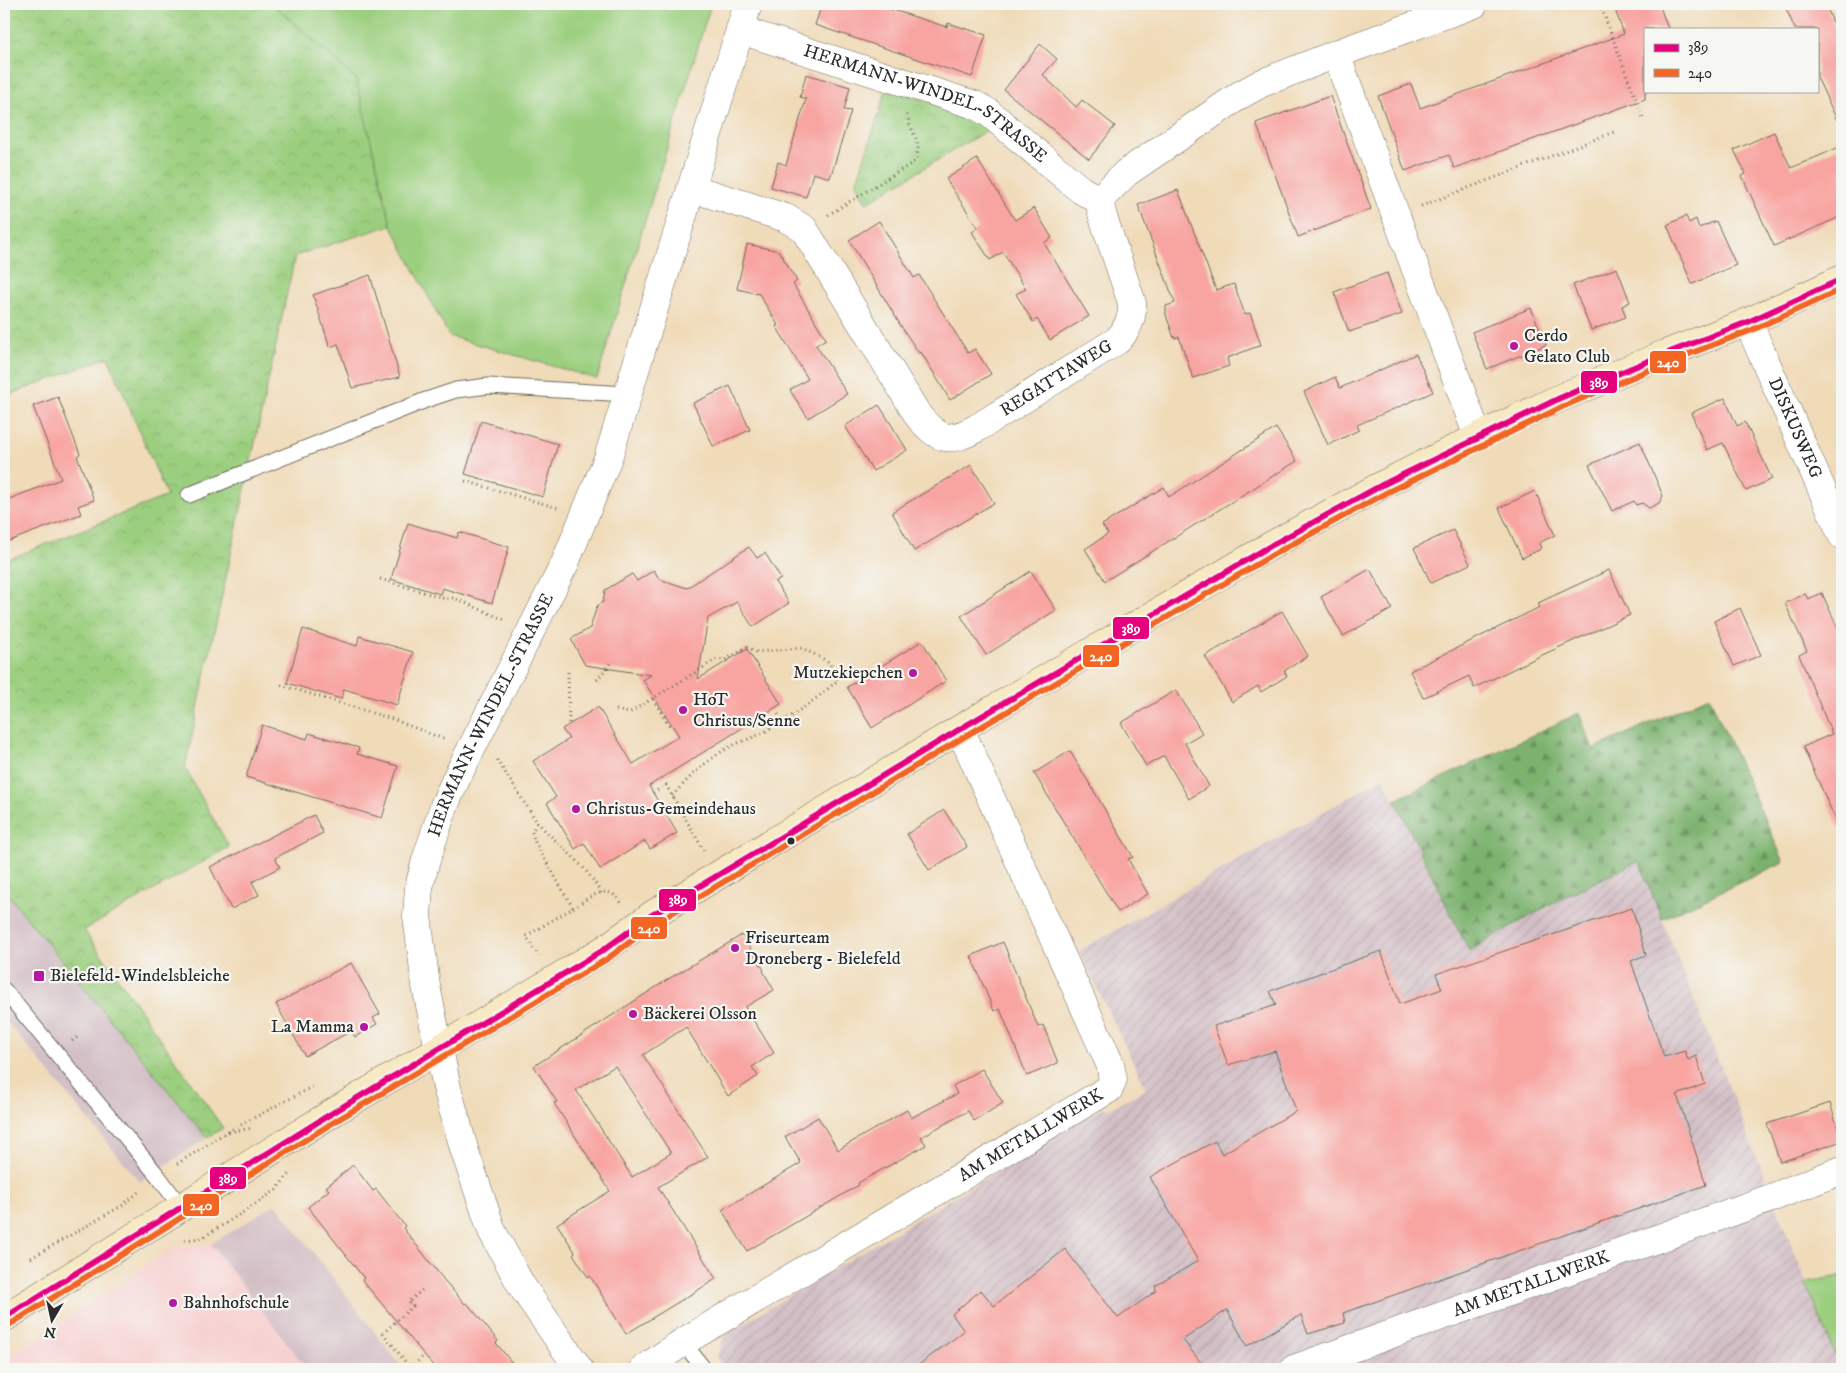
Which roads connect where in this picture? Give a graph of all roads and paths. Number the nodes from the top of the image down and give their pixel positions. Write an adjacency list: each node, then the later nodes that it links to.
1 (748, 4): 4 (street, HERMANN-WINDEL-STRASSE)
2 (1474, 4): 5 (street)
3 (1600, 4): 7 (path)
4 (740, 30): 6 (street, HERMANN-WINDEL-STRASSE); 9 (street, HERMANN-WINDEL-STRASSE)
5 (1336, 54): 10 (street); 11 (street)
6 (914, 86): 10 (street, HERMANN-WINDEL-STRASSE); 12 (path)
7 (1643, 118)
8 (1614, 132): 11 (path)
9 (691, 188): 12 (street, REGATTAWEG); 15 (street, HERMANN-WINDEL-STRASSE)
10 (1099, 200): 12 (street, REGATTAWEG)
11 (1396, 216): 16 (street)
12 (804, 229)
13 (1842, 278): 14 (main road)
14 (1748, 322): 16 (main road); 20 (street, DISKUSWEG)
15 (627, 394): 18 (lane); 19 (street, HERMANN-WINDEL-STRASSE)
16 (1478, 437): 33 (main road)
17 (465, 481): 19 (path)
18 (189, 495)
19 (585, 516): 22 (street, HERMANN-WINDEL-STRASSE)
20 (1842, 535)
21 (380, 579): 22 (path)
22 (531, 630): 34 (street, HERMANN-WINDEL-STRASSE)
23 (612, 660): 25 (path)
24 (568, 672): 31 (path)
25 (597, 680)
26 (281, 685): 34 (path)
27 (653, 699): 28 (path); 30 (path); 32 (path)
28 (616, 710)
29 (778, 714): 30 (path)
30 (782, 721): 36 (path)
31 (568, 725)
32 (672, 726)
33 (960, 729): 38 (main road); 54 (street, AM METALLWERK)
34 (470, 748): 37 (path); 44 (street, HERMANN-WINDEL-STRASSE)
35 (653, 792): 36 (path)
36 (672, 796): 38 (path)
37 (537, 822): 39 (path); 40 (path)
38 (719, 875): 41 (main road)
39 (601, 893): 40 (path); 41 (path)
40 (573, 908): 42 (path)
41 (635, 926): 42 (main road)
42 (554, 980): 44 (main road)
43 (4, 990): 47 (lane)
44 (439, 1048): 49 (main road); 57 (street)
45 (312, 1088): 47 (path)
46 (1842, 1170): 60 (street, AM METALLWERK)
47 (158, 1176): 49 (lane); 51 (path)
48 (286, 1179): 50 (path)
49 (181, 1207): 53 (main road)
50 (177, 1241)
51 (31, 1258)
52 (422, 1290): 56 (path)
53 (4, 1318)
54 (683, 1342): 58 (street, AM METALLWERK); 59 (lane)
55 (425, 1355): 56 (path)
56 (411, 1369)
57 (579, 1369)
58 (644, 1369)
59 (704, 1369)
60 (1294, 1369)

